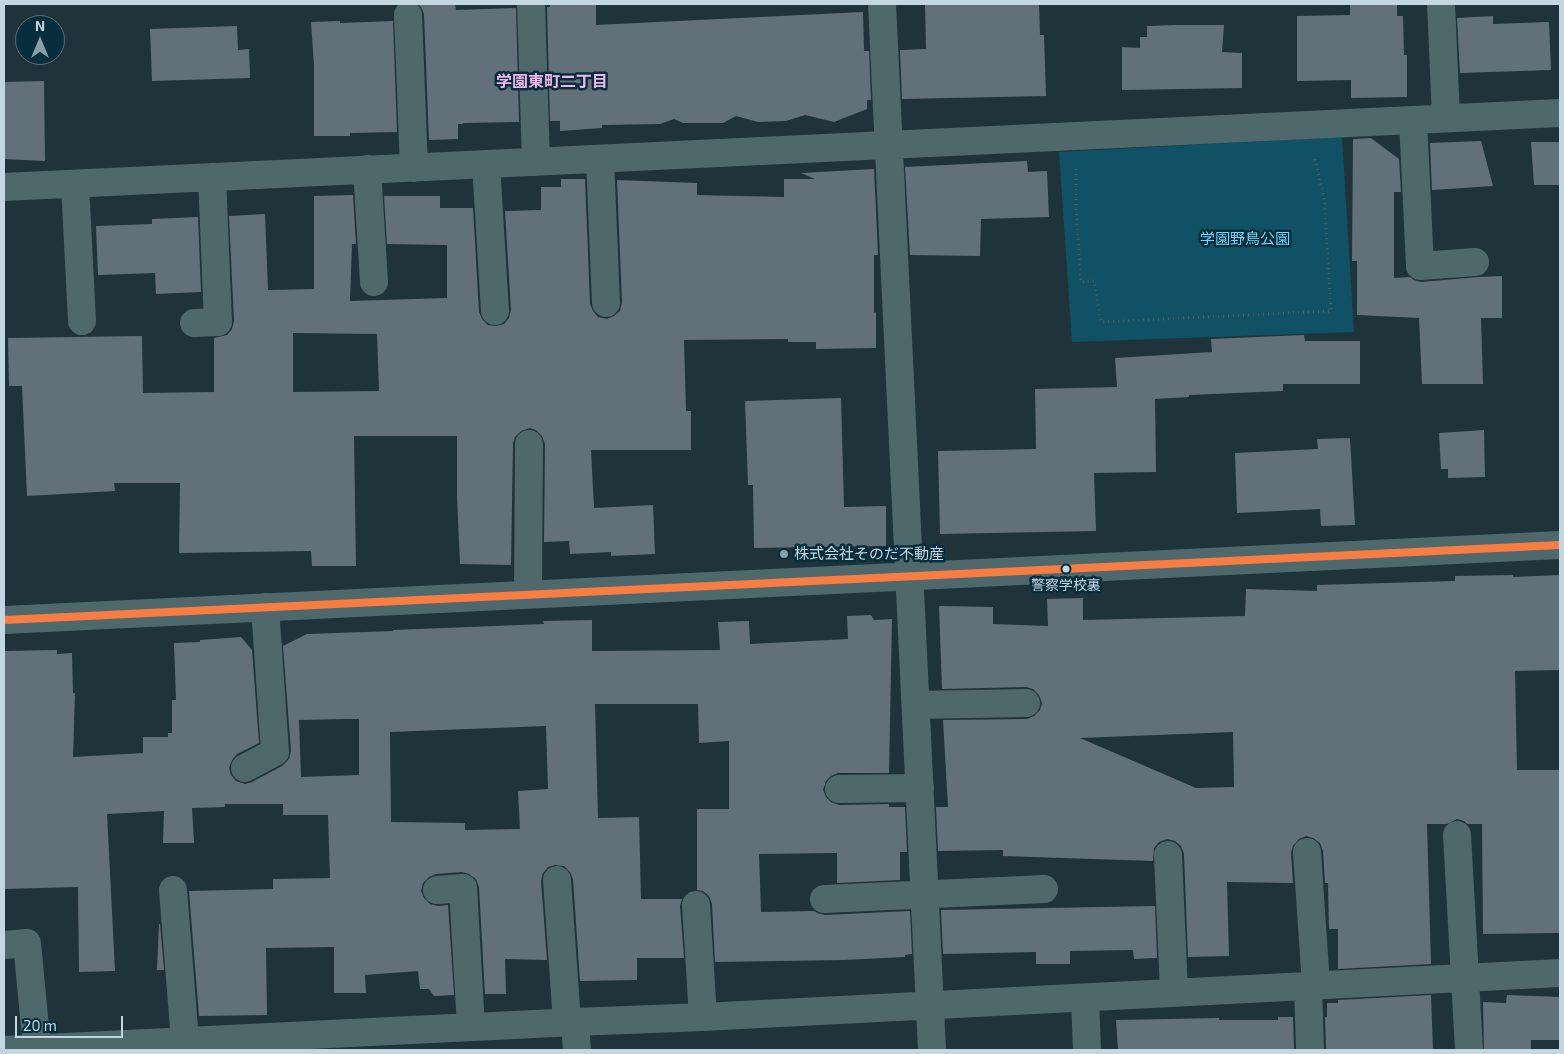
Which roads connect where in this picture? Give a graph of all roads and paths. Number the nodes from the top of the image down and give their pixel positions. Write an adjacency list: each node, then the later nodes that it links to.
1 (531, 4): 11 (street)
2 (882, 4): 8 (street)
3 (1441, 4): 6 (street)
4 (408, 14): 13 (street)
5 (1560, 113): 6 (street)
6 (1446, 118): 7 (street)
7 (1413, 120): 8 (street); 19 (street)
8 (888, 145): 10 (street); 27 (street)
9 (1314, 157): 14 (path)
10 (600, 159): 11 (street); 21 (street)
11 (536, 162): 12 (street)
12 (486, 164): 13 (street); 22 (street)
13 (414, 168): 15 (street)
14 (1076, 169)
15 (367, 170): 16 (street); 20 (street)
16 (212, 177): 17 (street); 24 (street)
17 (74, 184): 18 (street); 23 (street)
18 (4, 187)
19 (1474, 262)
20 (374, 282)
21 (606, 303)
22 (495, 311)
23 (82, 321)
24 (194, 323)
25 (529, 444): 28 (street)
26 (1560, 545): 27 (street)
27 (909, 576): 28 (street); 32 (street)
28 (528, 594): 29 (street)
29 (265, 607): 30 (street); 33 (street)
30 (4, 620)
31 (1026, 703): 32 (street)
32 (916, 705): 34 (street)
33 (245, 768)
34 (920, 788): 35 (street); 43 (street)
35 (839, 789)
36 (1457, 834): 48 (street)
37 (1307, 852): 49 (street)
38 (1168, 855): 50 (street)
39 (557, 880): 54 (street)
40 (1044, 889): 43 (street)
41 (173, 890): 56 (street)
42 (437, 890): 55 (street)
43 (924, 894): 44 (street); 52 (street)
44 (824, 899)
45 (696, 905): 53 (street)
46 (4, 944): 58 (street)
47 (1560, 973): 48 (street)
48 (1464, 978): 49 (street); 64 (street)
49 (1312, 985): 50 (street); 63 (street)
50 (1174, 992): 51 (street)
51 (1085, 998): 52 (street); 62 (street)
52 (930, 1005): 53 (street); 61 (street)
53 (703, 1017): 54 (street)
54 (571, 1022): 55 (street); 60 (street)
55 (471, 1027): 57 (street)
56 (185, 1041): 57 (street); 58 (street)
57 (267, 1044)
58 (37, 1048): 59 (street)
59 (4, 1050)
60 (577, 1050)
61 (932, 1050)
62 (1087, 1050)
63 (1310, 1050)
64 (1469, 1050)

